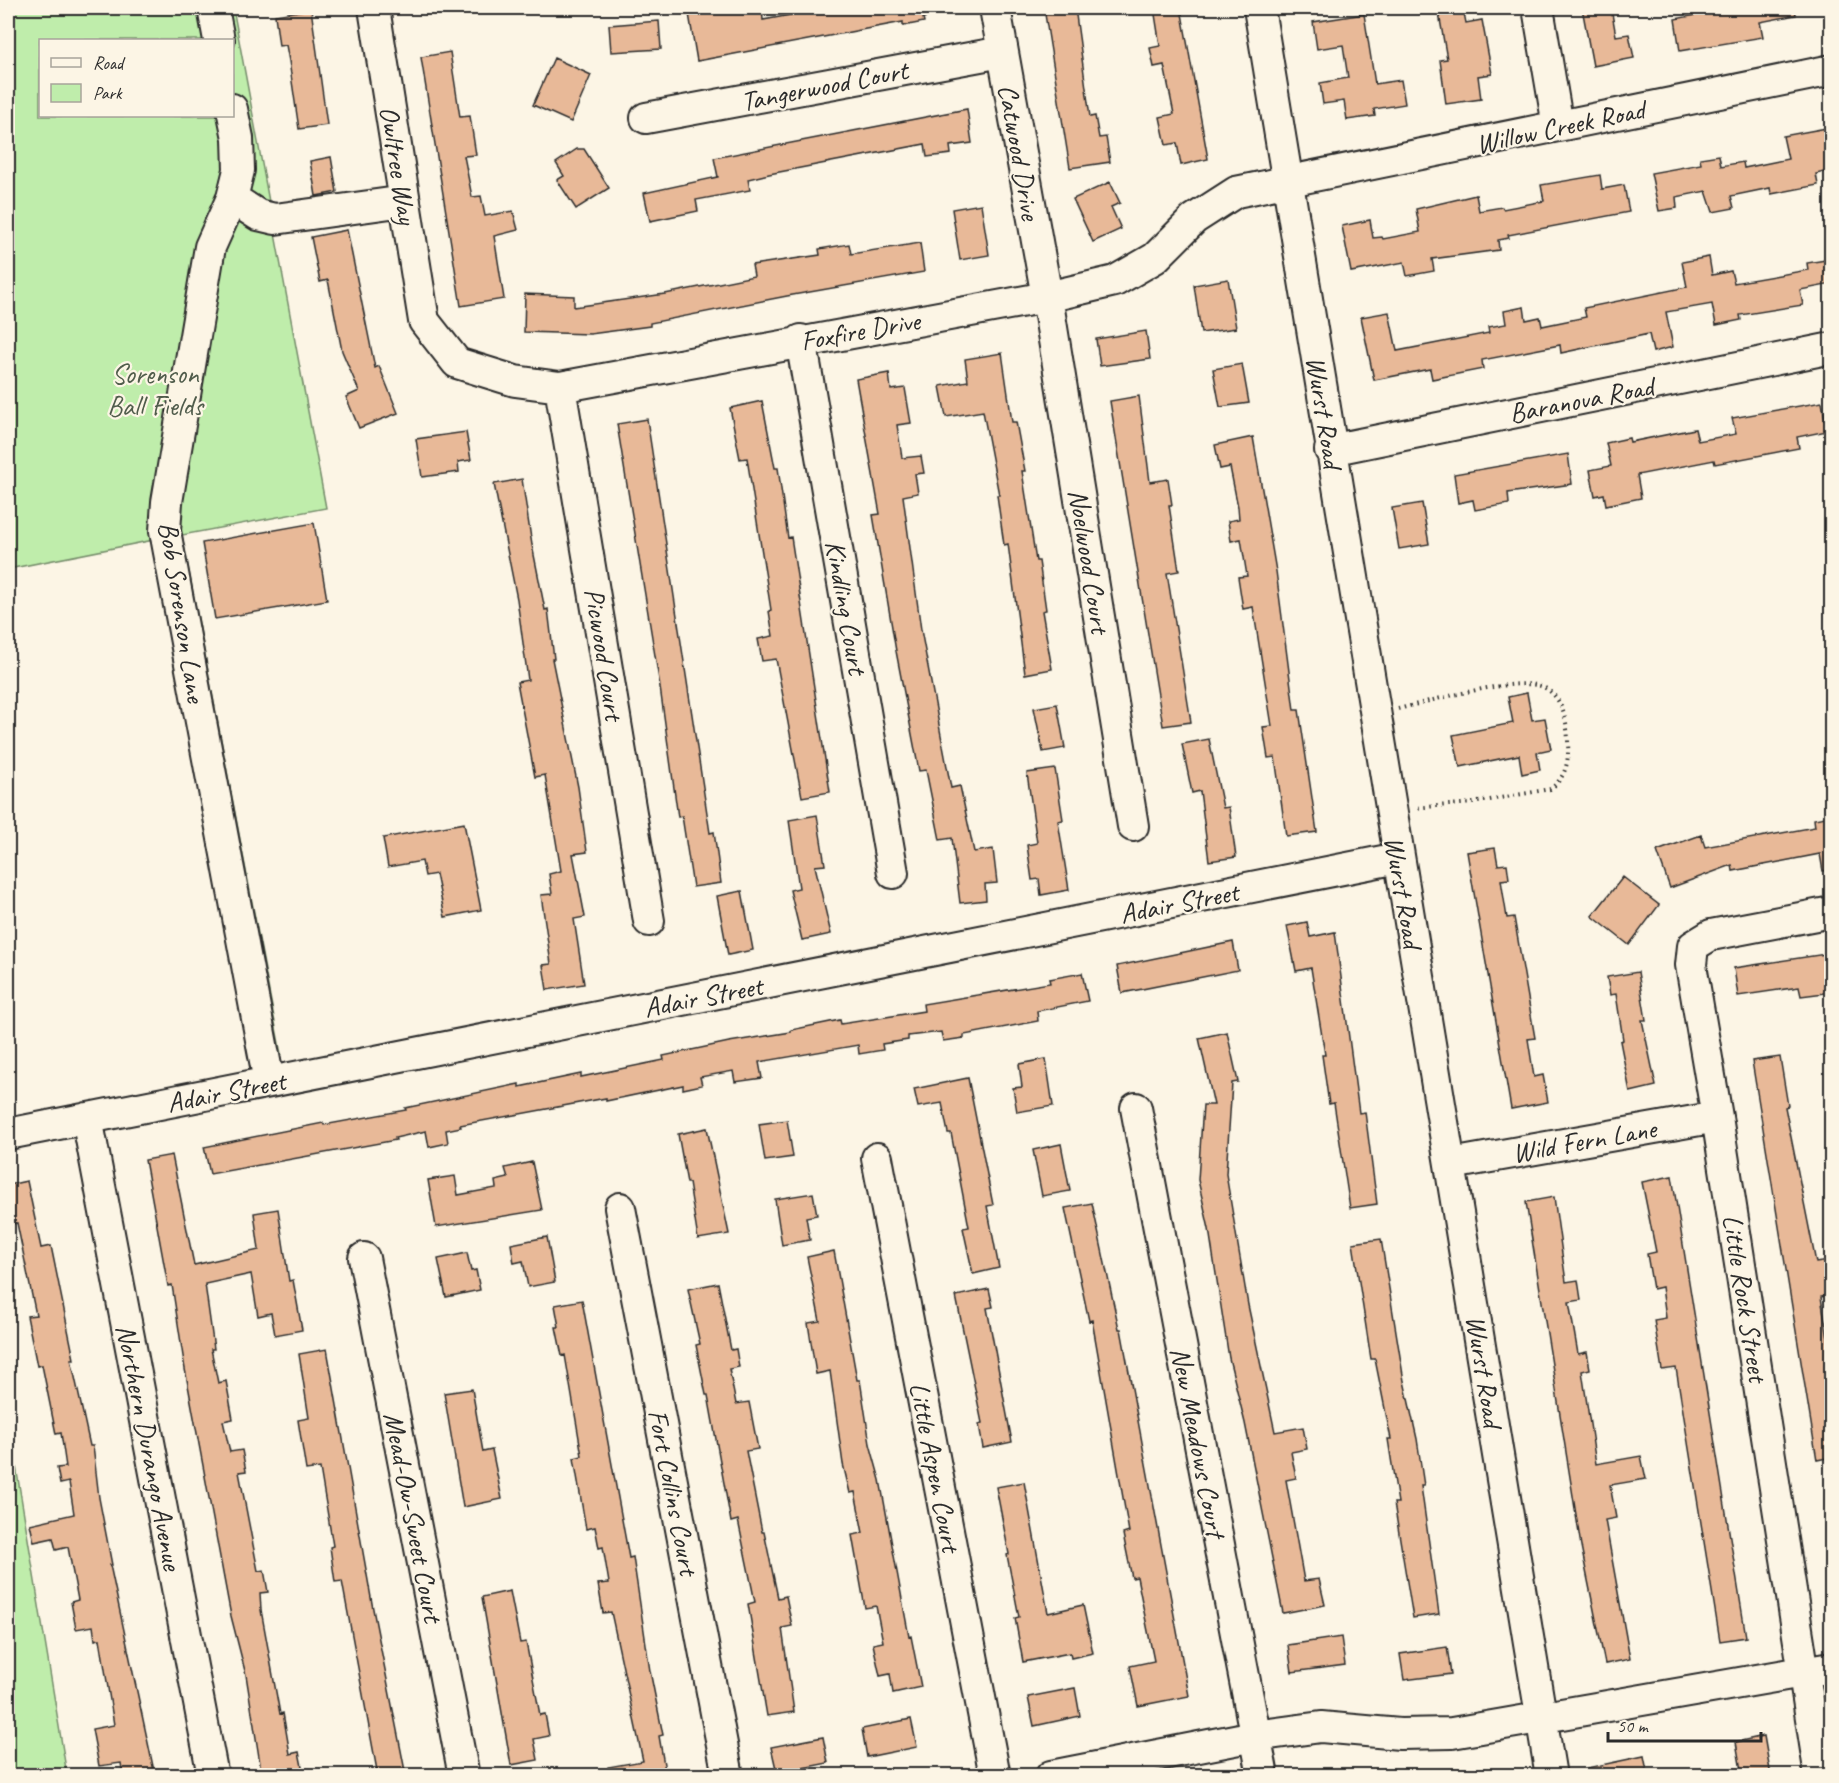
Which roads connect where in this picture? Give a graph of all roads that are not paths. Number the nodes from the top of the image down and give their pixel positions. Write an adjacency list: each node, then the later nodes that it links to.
1 (213, 8): 6 (street)
2 (374, 8): 14 (street, Owltree Way)
3 (995, 8): 7 (street, Catwood Drive)
4 (1259, 8): 12 (street, Wurst Road)
5 (1538, 8): 11 (street)
6 (219, 39)
7 (1002, 52): 10 (street, Tangerwood Court); 15 (street, Catwood Drive)
8 (1832, 70): 11 (street, Willow Creek Road)
9 (234, 117): 13 (street, Bob Sorenson Lane)
10 (646, 118)
11 (1558, 126): 12 (street, Willow Creek Road)
12 (1288, 183): 15 (street, Foxfire Drive); 20 (street, Wurst Road)
13 (232, 198): 14 (street); 26 (street, Bob Sorenson Lane)
14 (405, 201): 16 (street, Owltree Way)
15 (1047, 297): 17 (street, Foxfire Drive); 21 (street, Noelwood Court)
16 (424, 321): 19 (street, Foxfire Drive)
17 (801, 340): 19 (street, Foxfire Drive); 23 (street, Kindling Court)
18 (1832, 348): 20 (street, Baranova Road)
19 (560, 387): 25 (street, Picwood Court)
20 (1330, 450): 22 (street, Wurst Road)
21 (1133, 826)
22 (1398, 858): 26 (street, Adair Street); 32 (street, Wurst Road)
23 (893, 873)
24 (1832, 912): 28 (street, Little Rock Street)
25 (649, 921)
26 (269, 1082): 29 (street, Adair Street)
27 (1136, 1108): 37 (street, New Meadows Court)
28 (1717, 1117): 32 (street, Wild Fern Lane); 35 (street, Little Rock Street)
29 (87, 1118): 30 (street, Adair Street); 38 (street, Northern Durango Avenue)
30 (8, 1134)
31 (877, 1158): 41 (street, Little Aspen Court)
32 (1451, 1164): 36 (street, Wurst Road)
33 (620, 1208): 40 (street, Fort Collins Court)
34 (364, 1258): 39 (street, Mead-Ow-Sweet Court)
35 (1818, 1670): 36 (street); 45 (street, Little Rock Street)
36 (1542, 1717): 37 (street); 44 (street, Wurst Road)
37 (1255, 1736): 42 (street); 43 (street, New Meadows Court)
38 (213, 1776)
39 (464, 1776)
40 (728, 1776)
41 (995, 1776)
42 (1051, 1776)
43 (1263, 1776)
44 (1551, 1776)
45 (1820, 1776)

